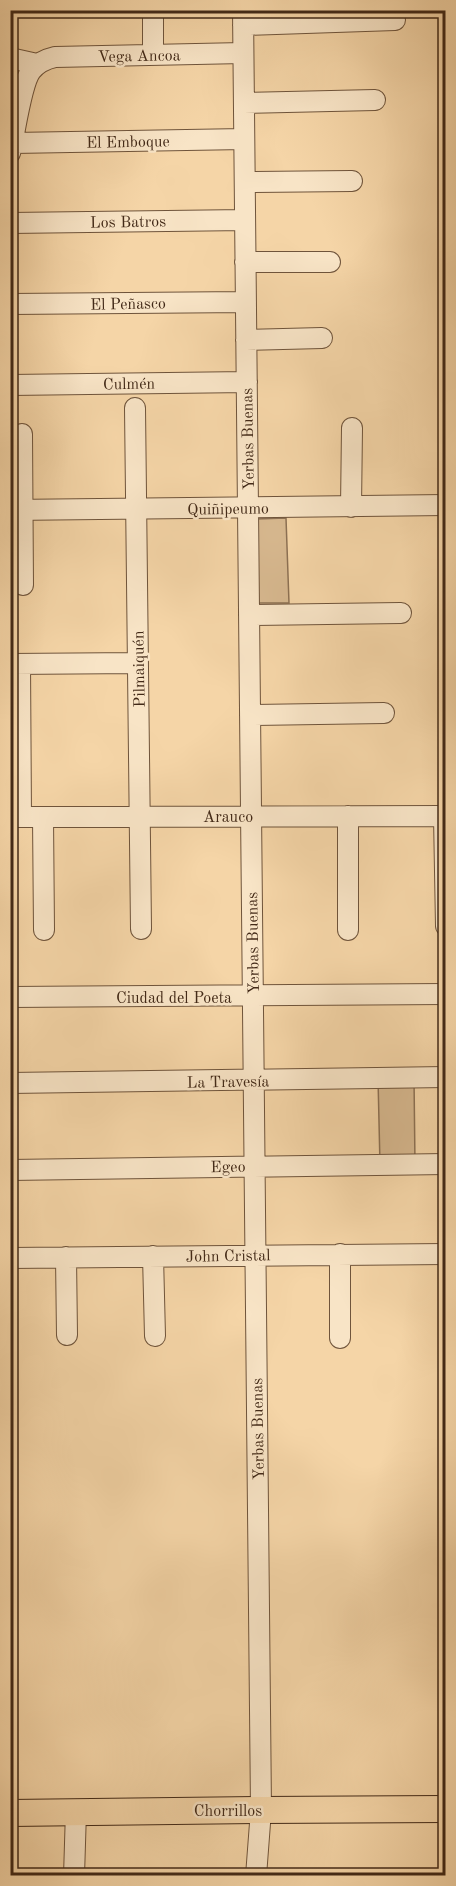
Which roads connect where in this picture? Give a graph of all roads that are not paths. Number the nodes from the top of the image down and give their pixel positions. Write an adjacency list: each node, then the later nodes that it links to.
1 (153, 10): 5 (street)
2 (243, 18): 3 (street); 4 (street, Yerbas Buenas)
3 (395, 20)
4 (243, 52): 5 (street, Vega Ancoa); 9 (street, Yerbas Buenas)
5 (153, 54): 7 (street, Vega Ancoa)
6 (10, 58): 7 (street)
7 (37, 64): 11 (street)
8 (375, 100): 9 (street)
9 (244, 103): 10 (street, Yerbas Buenas)
10 (244, 139): 11 (street, El Emboque); 13 (street, Yerbas Buenas)
11 (12, 148)
12 (352, 181): 13 (street)
13 (245, 182): 14 (street, Yerbas Buenas)
14 (245, 220): 15 (street, Los Batros); 16 (street, Yerbas Buenas)
15 (10, 223)
16 (245, 262): 17 (street); 18 (street, Yerbas Buenas)
17 (330, 262)
18 (246, 302): 19 (street, El Peñasco); 21 (street, Yerbas Buenas)
19 (10, 304)
20 (322, 338): 21 (street)
21 (246, 340): 22 (street, Yerbas Buenas)
22 (247, 381): 23 (street, Culmén); 29 (street, Yerbas Buenas)
23 (10, 385)
24 (135, 408): 30 (street, Pilmaiquén)
25 (352, 428): 28 (street)
26 (22, 434): 31 (street)
27 (446, 505): 28 (street, Quiñipeumo)
28 (351, 507): 29 (street, Quiñipeumo)
29 (248, 508): 30 (street, Quiñipeumo); 34 (street, Yerbas Buenas)
30 (136, 509): 31 (street, Quiñipeumo); 35 (street, Pilmaiquén)
31 (17, 510): 32 (street)
32 (23, 585)
33 (401, 613): 34 (street)
34 (249, 615): 38 (street, Yerbas Buenas)
35 (138, 663): 36 (street); 39 (street, Pilmaiquén)
36 (15, 664): 43 (street)
37 (384, 713): 38 (street)
38 (250, 715): 40 (street, Yerbas Buenas)
39 (140, 816): 40 (street, Arauco); 44 (street, Arauco); 46 (street, Pilmaiquén)
40 (251, 816): 41 (street, Arauco); 50 (street, Yerbas Buenas)
41 (348, 816): 42 (street, Arauco); 48 (street)
42 (445, 816): 45 (street)
43 (16, 817): 44 (street, Arauco)
44 (43, 817): 47 (street)
45 (446, 926)
46 (141, 929)
47 (44, 930)
48 (348, 930)
49 (446, 994): 50 (street, Ciudad del Poeta)
50 (253, 996): 51 (street, Ciudad del Poeta); 53 (street, Yerbas Buenas)
51 (10, 997)
52 (446, 1077): 53 (street, La Travesía)
53 (254, 1080): 54 (street, La Travesía); 56 (street, Yerbas Buenas)
54 (10, 1083)
55 (446, 1164): 56 (street, Egeo)
56 (254, 1166): 57 (street, Egeo); 60 (street, Yerbas Buenas)
57 (10, 1170)
58 (340, 1254): 59 (street, John Cristal); 60 (street, John Cristal); 66 (street)
59 (446, 1254)
60 (255, 1255): 61 (street, John Cristal); 68 (street, Yerbas Buenas)
61 (153, 1256): 62 (street, John Cristal); 65 (street)
62 (66, 1257): 63 (street, John Cristal); 64 (street)
63 (10, 1258)
64 (67, 1335)
65 (155, 1336)
66 (340, 1338)
67 (446, 1809): 68 (main road, Chorrillos)
68 (261, 1810): 69 (main road, Chorrillos); 72 (street, Yerbas Buenas)
69 (76, 1811): 70 (main road, Chorrillos); 71 (street)
70 (10, 1813)
71 (74, 1875)
72 (256, 1875)

